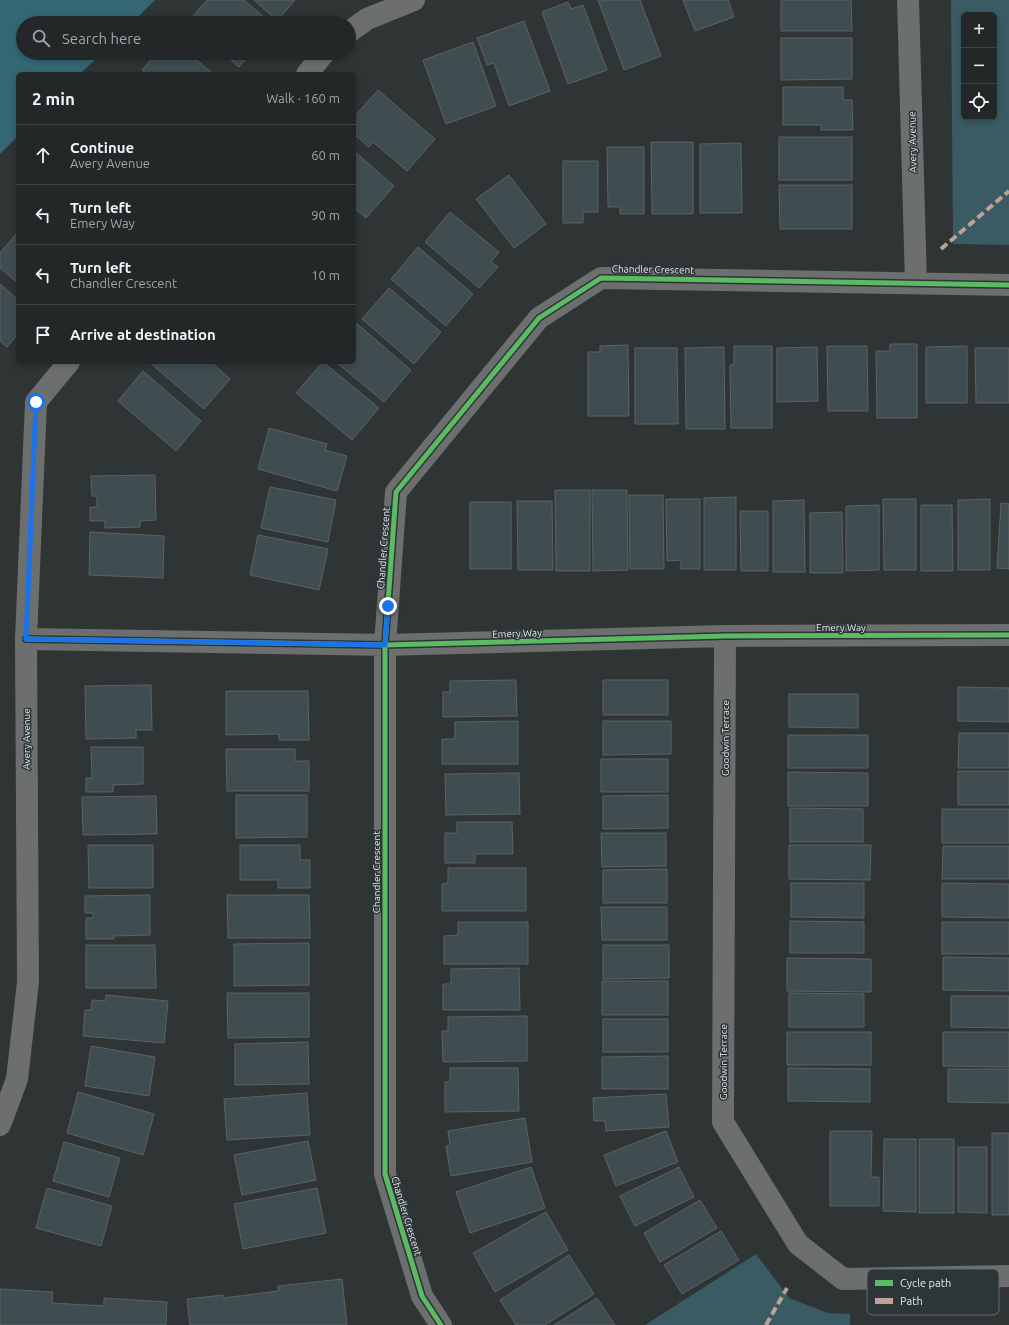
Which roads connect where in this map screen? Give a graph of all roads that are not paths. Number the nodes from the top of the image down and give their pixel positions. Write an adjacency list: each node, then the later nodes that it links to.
1 (414, 0): 3 (street)
2 (908, 0): 6 (street, Avery Avenue)
3 (356, 27)
4 (318, 60): 5 (street)
5 (309, 72)
6 (916, 283): 7 (street, Chandler Crescent); 12 (street, Chandler Crescent)
7 (1009, 285)
8 (67, 364): 11 (street, Avery Avenue)
9 (725, 636): 10 (street, Emery Way); 12 (street, Emery Way); 16 (street, Goodwin Terrace)
10 (1009, 636)
11 (26, 639): 12 (street, Emery Way); 13 (street, Avery Avenue)
12 (385, 645): 17 (street, Chandler Crescent)
13 (0, 1125)
14 (999, 1276): 15 (street, Goodwin Terrace)
15 (1009, 1276)
16 (867, 1279)
17 (441, 1325)

